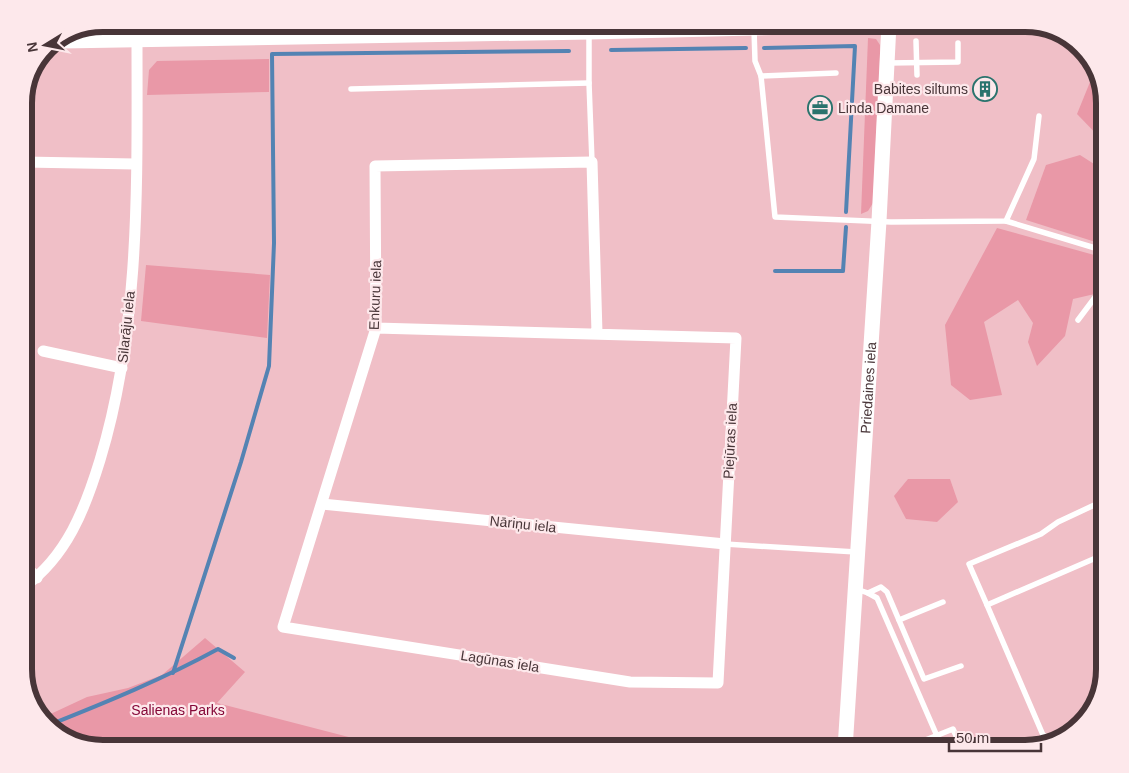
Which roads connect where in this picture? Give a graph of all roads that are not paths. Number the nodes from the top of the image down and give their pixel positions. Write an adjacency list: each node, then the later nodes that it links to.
1 (193, 32): 5 (main road)
2 (590, 32): 14 (lane)
3 (754, 32): 13 (lane)
4 (889, 32): 10 (main road, Priedaines iela)
5 (137, 40): 6 (main road); 19 (street, Silarāju iela)
6 (70, 41)
7 (916, 41): 9 (lane)
8 (958, 43): 9 (lane)
9 (916, 62): 10 (lane); 12 (lane)
10 (888, 63): 21 (main road, Priedaines iela)
11 (836, 73): 13 (lane)
12 (916, 75)
13 (761, 76): 21 (lane)
14 (589, 83): 15 (lane); 18 (lane)
15 (351, 89)
16 (1040, 116): 20 (lane)
17 (33, 162): 19 (street)
18 (592, 162): 25 (street, Enkuru iela); 26 (street)
19 (135, 164): 28 (street, Silarāju iela)
20 (1006, 221): 21 (lane); 22 (lane)
21 (879, 222): 32 (main road, Priedaines iela)
22 (1096, 248)
23 (1096, 296): 24 (lane)
24 (1078, 320)
25 (376, 328): 26 (street, Piejūras iela); 29 (street, Enkuru iela)
26 (597, 334): 31 (street, Piejūras iela)
27 (43, 351): 28 (street)
28 (122, 368): 35 (street, Silarāju iela)
29 (322, 504): 31 (street, Nāriņu iela); 41 (street, Enkuru iela)
30 (1096, 504): 39 (lane)
31 (725, 544): 32 (lane); 43 (street, Piejūras iela)
32 (858, 552): 37 (main road, Priedaines iela)
33 (1096, 558): 39 (lane)
34 (33, 574): 35 (street)
35 (37, 578): 36 (street, Silarāju iela)
36 (33, 581)
37 (862, 591): 40 (lane); 44 (lane); 46 (main road, Priedaines iela)
38 (943, 602): 40 (lane)
39 (987, 605): 45 (lane)
40 (899, 620): 42 (lane)
41 (283, 626): 43 (street, Lagūnas iela)
42 (961, 666)
43 (718, 683)
44 (937, 736): 47 (lane); 48 (lane)
45 (1047, 737)
46 (846, 740)
47 (927, 740)
48 (958, 740)

